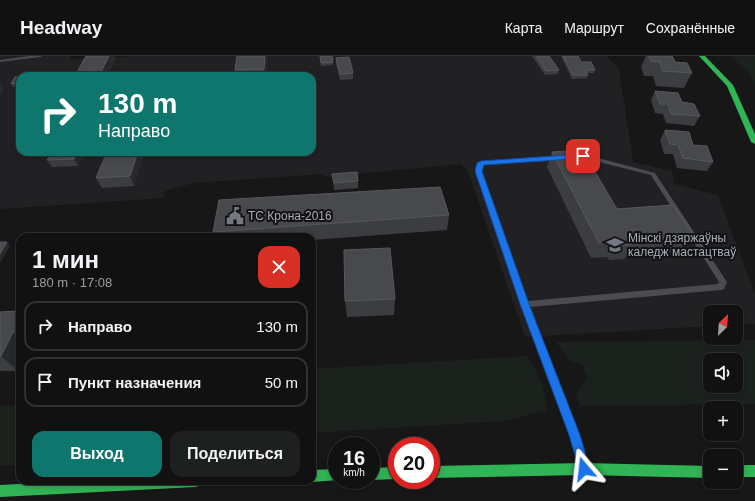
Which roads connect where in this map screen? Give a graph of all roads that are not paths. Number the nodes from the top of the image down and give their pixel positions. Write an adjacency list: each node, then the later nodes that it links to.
1 (40, 56): 3 (lane)
2 (702, 56): 4 (street)
3 (0, 61)
4 (755, 142)
5 (525, 304): 5 (lane); 6 (lane)
6 (584, 469): 9 (street); 10 (street)
7 (743, 471): 8 (street)
8 (755, 471)
9 (440, 472)
10 (703, 472)
11 (328, 475): 12 (street)
12 (316, 476)
13 (118, 485): 14 (street)
14 (0, 491)

